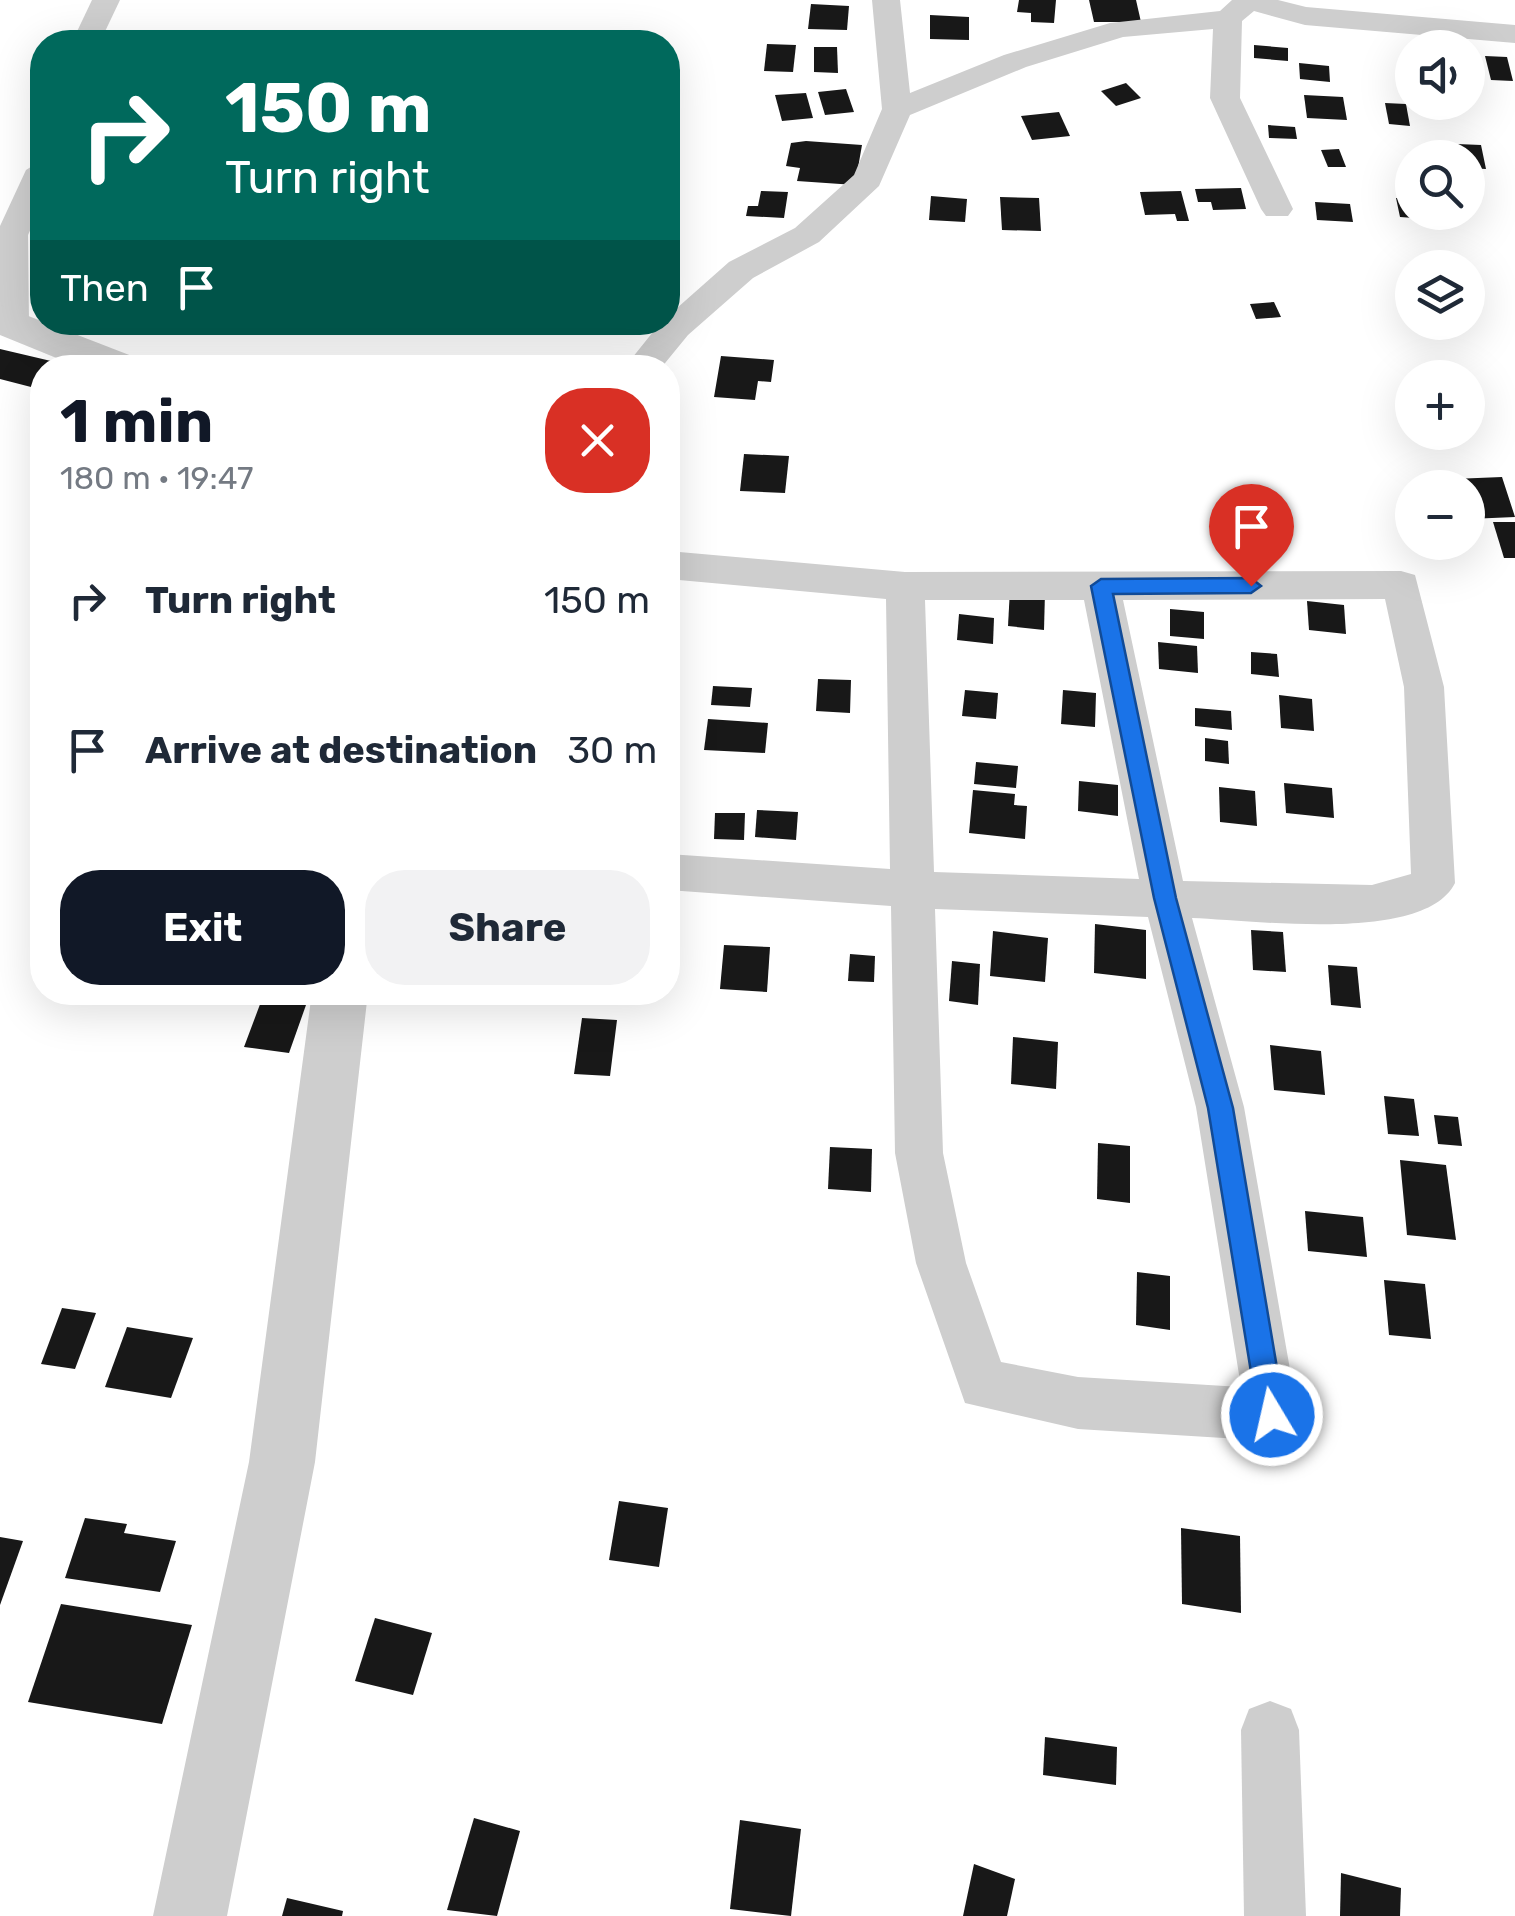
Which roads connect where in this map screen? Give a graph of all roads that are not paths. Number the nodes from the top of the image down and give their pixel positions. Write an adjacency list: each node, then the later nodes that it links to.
1 (106, 0): 4 (street)
2 (886, 0): 6 (street)
3 (1241, 7): 5 (street); 6 (street); 8 (street)
4 (92, 30)
5 (1515, 34)
6 (897, 109): 10 (street)
7 (30, 196): 9 (street)
8 (1277, 209)
9 (6, 321): 11 (street)
10 (680, 324)
11 (30, 331)
12 (41, 335): 14 (street)
13 (669, 335): 15 (street)
14 (90, 355)
15 (652, 355)
16 (680, 566): 17 (street)
17 (905, 586): 18 (street); 20 (street)
18 (1101, 586): 21 (street); 21 (street)
19 (680, 873): 20 (street)
20 (912, 888): 21 (street); 21 (street)
21 (1165, 898)
22 (338, 1005): 24 (street)
23 (1270, 1730): 25 (street)
24 (190, 1916)
25 (1275, 1916)

